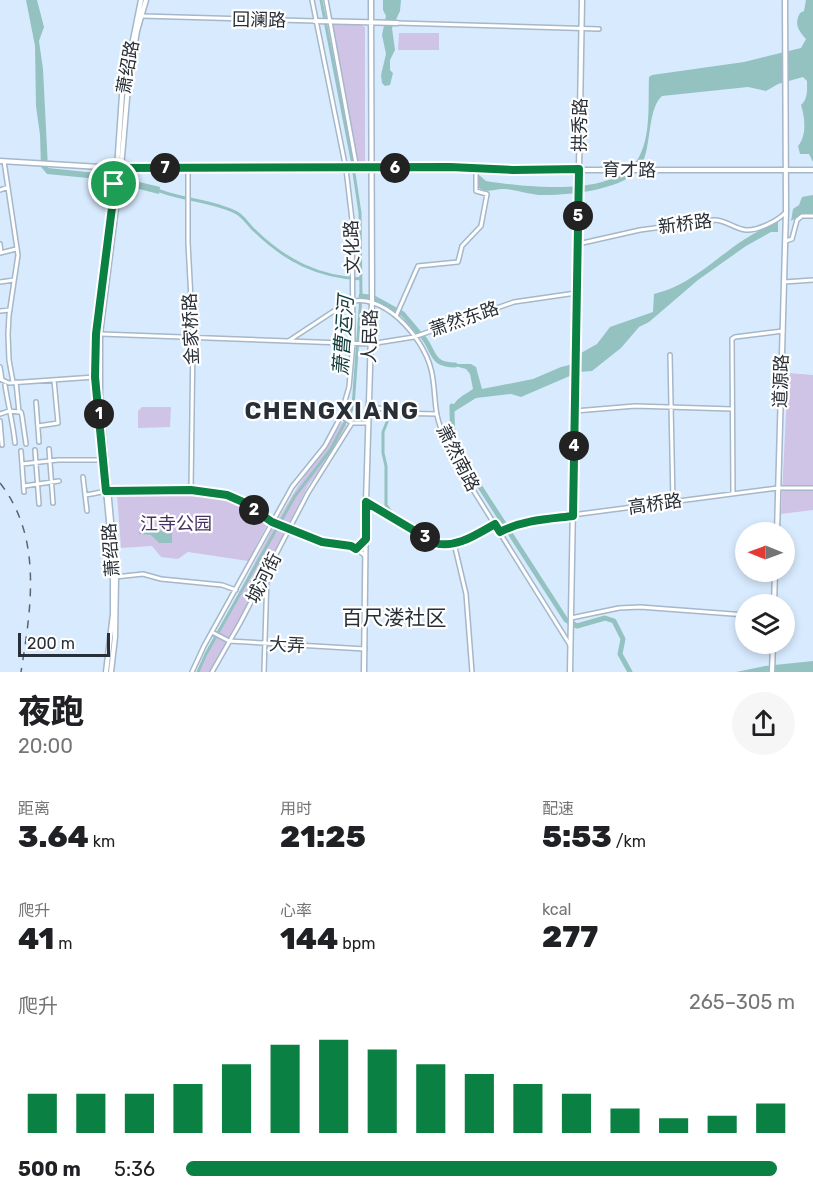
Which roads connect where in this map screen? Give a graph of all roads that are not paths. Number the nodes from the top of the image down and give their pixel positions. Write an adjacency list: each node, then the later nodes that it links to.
1 (141, 0): 8 (main road, 萧绍路)
2 (146, 0): 8 (main road)
3 (312, 0): 9 (street, 文化路)
4 (326, 0): 10 (street)
5 (371, 0): 11 (main road, 人民路)
6 (582, 0): 13 (main road, 拱秀路)
7 (785, 0): 22 (main road)
8 (139, 16): 9 (street, 回澜路); 16 (main road, 萧绍路)
9 (315, 21): 10 (main road, 回澜路); 19 (street, 文化路)
10 (329, 21): 11 (main road, 回澜路); 20 (street)
11 (371, 22): 12 (main road, 回澜路); 21 (main road, 人民路)
12 (397, 23): 13 (street)
13 (582, 28): 14 (street); 24 (main road, 拱秀路)
14 (599, 29)
15 (2, 161): 16 (main road, 育才路); 25 (street)
16 (119, 168): 18 (main road, 育才路); 45 (main road, 萧绍路)
17 (476, 168): 21 (main road, 育才路); 24 (main road, 育才路); 43 (street)
18 (188, 169): 19 (main road, 育才路); 46 (street, 金家桥路)
19 (346, 169): 20 (main road, 育才路); 39 (street, 文化路)
20 (357, 169): 21 (main road, 育才路)
21 (371, 169): 40 (main road, 人民路)
22 (786, 170): 23 (main road, 育才路); 24 (main road, 育才路); 27 (main road)
23 (812, 170)
24 (579, 171): 31 (main road, 拱秀路)
25 (8, 187): 26 (street); 32 (street)
26 (0, 190)
27 (786, 211): 29 (main road, 道源路); 31 (street, 新桥路)
28 (813, 216): 29 (street)
29 (786, 241): 37 (main road, 道源路)
30 (0, 244): 33 (street)
31 (578, 244): 38 (main road, 拱秀路)
32 (16, 249): 33 (street); 34 (street)
33 (1, 253)
34 (14, 280): 36 (street); 41 (street)
35 (813, 280): 37 (street)
36 (0, 282)
37 (784, 282): 44 (main road, 道源路)
38 (576, 293): 47 (street, 萧然东路); 64 (main road, 拱秀路)
39 (355, 300): 40 (street, 萧然南路); 48 (street, 萧然南路); 49 (street, 文化路)
40 (372, 302): 43 (street, 萧然南路); 50 (main road, 人民路)
41 (9, 310): 42 (street); 56 (street)
42 (0, 311)
43 (396, 316): 47 (street, 萧然南路)
44 (783, 331): 62 (street); 89 (main road, 道源路)
45 (98, 334): 46 (street, 萧然东路); 53 (main road, 萧绍路); 92 (main road)
46 (193, 337): 48 (street, 萧然东路); 91 (street, 金家桥路)
47 (414, 337): 50 (street, 萧然东路); 67 (street, 萧然南路)
48 (290, 340): 49 (street, 萧然东路)
49 (354, 343): 50 (street, 萧然东路); 68 (street, 文化路)
50 (370, 344): 60 (main road, 人民路)
51 (670, 355): 61 (street)
52 (0, 367): 55 (street)
53 (95, 377): 54 (street); 80 (main road, 萧绍路)
54 (54, 379): 56 (street); 72 (street)
55 (1, 380): 56 (street)
56 (13, 382): 57 (street); 65 (street)
57 (5, 385): 58 (street); 63 (street)
58 (0, 387)
59 (36, 402): 72 (street)
60 (368, 406): 67 (street); 71 (main road, 人民路)
61 (671, 408): 62 (street); 64 (street); 97 (street)
62 (732, 410): 94 (street)
63 (9, 411): 65 (street); 66 (street); 74 (street)
64 (575, 411): 101 (main road, 拱秀路)
65 (19, 412): 75 (street)
66 (0, 414)
67 (437, 414): 104 (street, 萧然南路)
68 (341, 416): 70 (street); 102 (street, 文化路)
69 (0, 422): 76 (street)
70 (352, 423): 71 (street); 105 (street, 城河街)
71 (368, 423): 96 (main road, 人民路)
72 (38, 426): 73 (street)
73 (39, 442)
74 (15, 443)
75 (26, 444)
76 (2, 445)
77 (49, 449): 81 (street)
78 (35, 450): 82 (street)
79 (21, 451): 83 (street)
80 (103, 460): 81 (street); 92 (main road, 萧绍路)
81 (50, 461): 82 (street); 86 (street)
82 (37, 462): 83 (street); 87 (street)
83 (22, 464): 88 (street)
84 (83, 477): 95 (street)
85 (59, 481): 86 (street)
86 (51, 482): 87 (street); 98 (street)
87 (38, 485): 88 (street); 99 (street)
88 (24, 486): 93 (street)
89 (778, 488): 90 (street, 高桥路); 94 (street, 高桥路); 103 (main road, 道源路)
90 (813, 488)
91 (191, 490): 92 (street); 102 (street)
92 (107, 491): 95 (street); 112 (main road, 萧绍路)
93 (24, 492)
94 (733, 493): 97 (street, 高桥路)
95 (85, 495): 100 (street)
96 (366, 502): 107 (main road, 人民路); 108 (street)
97 (673, 502): 101 (street, 高桥路)
98 (53, 503)
99 (39, 504)
100 (87, 511)
101 (573, 516): 106 (street, 高桥路); 115 (main road, 拱秀路)
102 (272, 522): 105 (street); 113 (street, 文化路)
103 (777, 522)
104 (495, 524): 106 (street, 萧然南路); 108 (street)
105 (291, 529): 109 (street); 111 (street, 城河街)
106 (500, 532): 119 (street, 萧然南路)
107 (366, 539): 109 (street); 110 (main road, 人民路)
108 (454, 543): 128 (street)
109 (356, 549): 110 (street)
110 (366, 558): 120 (main road, 人民路)
111 (267, 573): 117 (street, 城河街); 118 (street)
112 (115, 577): 113 (street); 122 (main road, 萧绍路); 123 (main road)
113 (236, 590): 116 (street, 文化路)
114 (735, 614): 115 (street)
115 (571, 618): 119 (main road, 拱秀路)
116 (212, 632): 117 (street, 大弄); 124 (street, 文化路)
117 (227, 640): 118 (street, 大弄); 125 (street, 城河街)
118 (266, 644): 120 (street, 大弄); 126 (street)
119 (570, 646): 129 (main road)
120 (365, 649): 127 (main road, 人民路)
121 (772, 654): 130 (main road)
122 (106, 672)
123 (111, 672)
124 (192, 672)
125 (212, 672)
126 (264, 672)
127 (364, 672)
128 (472, 672)
129 (570, 672)
130 (772, 672)

